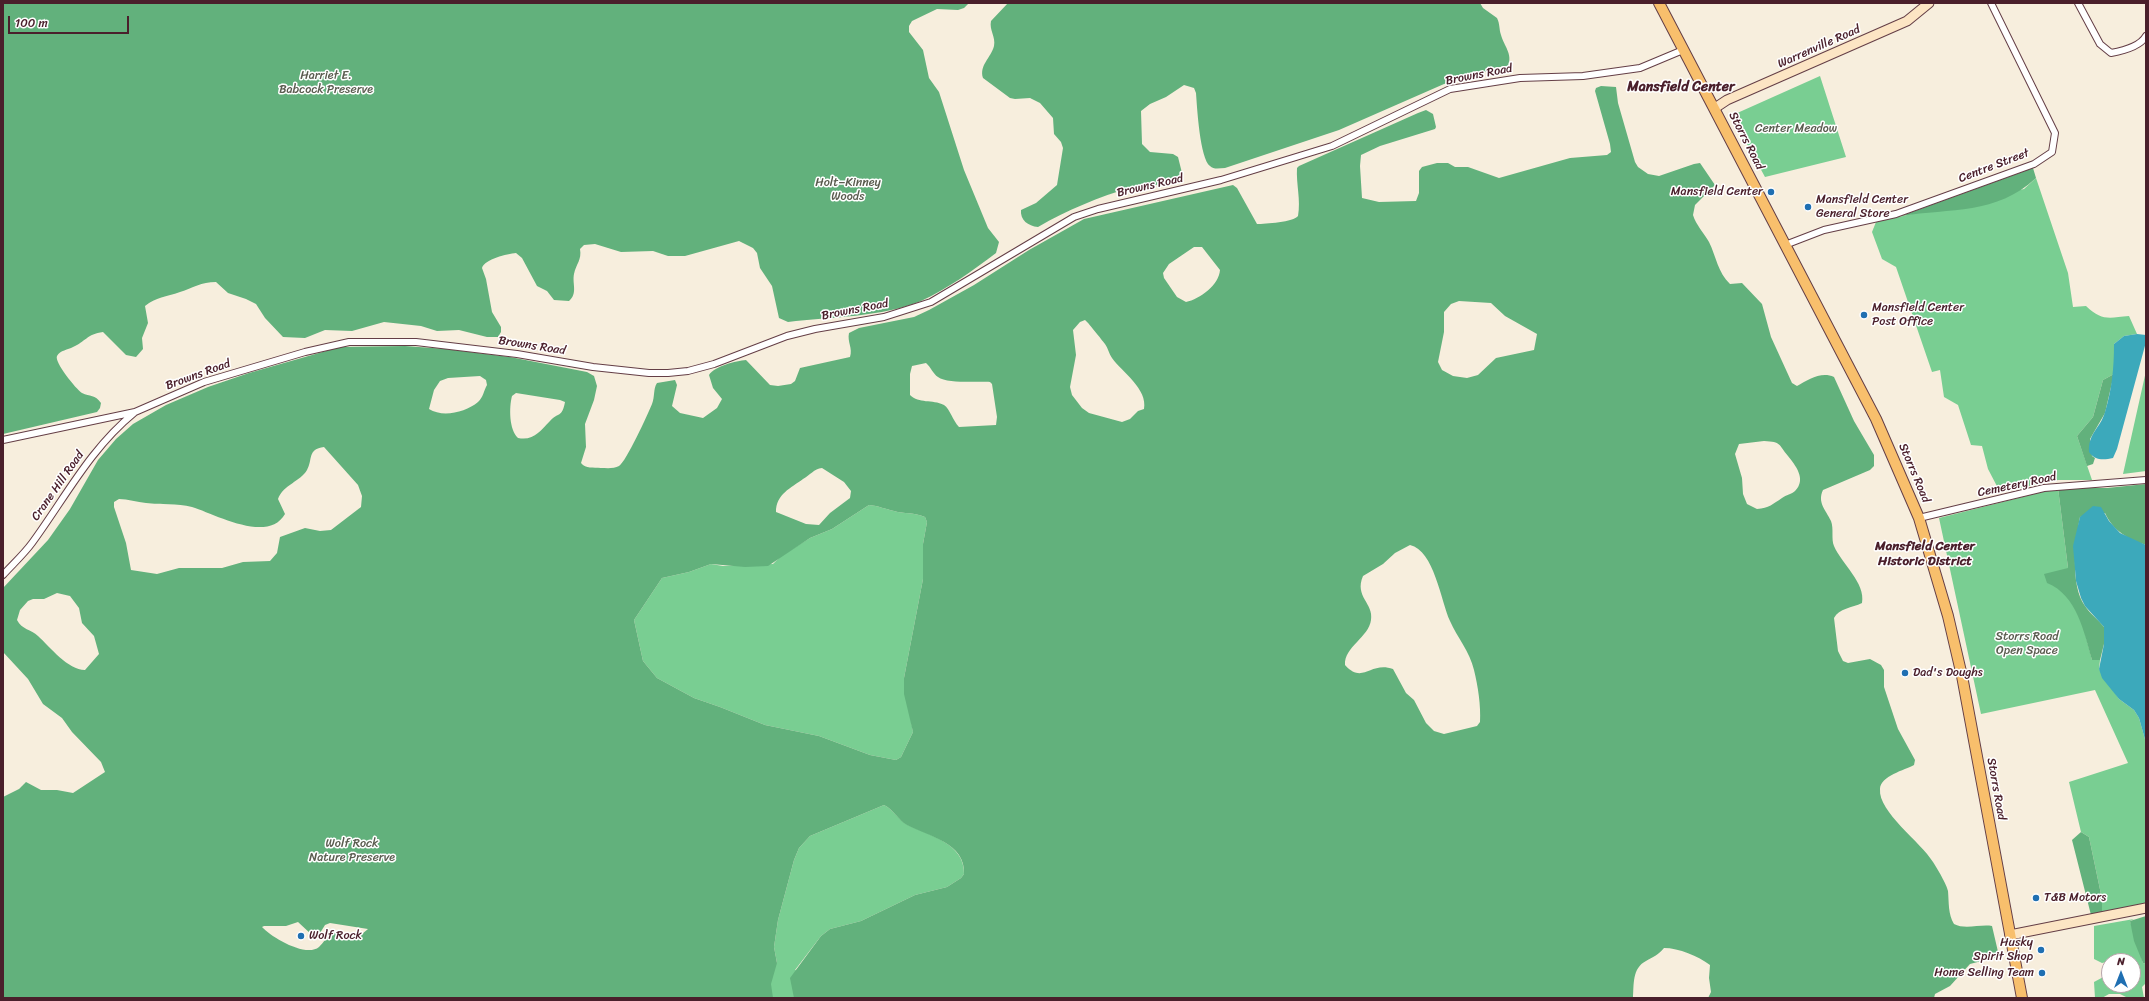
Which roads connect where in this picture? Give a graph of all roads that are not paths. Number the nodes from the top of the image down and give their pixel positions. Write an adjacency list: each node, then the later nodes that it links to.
1 (1659, 3): 6 (main road, Storrs Road)
2 (1929, 3): 7 (main road, Warrenville Road)
3 (1991, 3): 8 (street, Centre Street)
4 (2078, 3): 5 (street)
5 (2146, 36)
6 (1683, 50): 7 (main road, Storrs Road); 9 (street, Browns Road)
7 (1715, 108): 8 (main road, Storrs Road)
8 (1785, 244): 12 (main road, Storrs Road)
9 (135, 412): 10 (street, Browns Road); 13 (street, Crane Hill Road)
10 (3, 440)
11 (2146, 480): 12 (street, Cemetery Road)
12 (1918, 518): 15 (main road, Storrs Road)
13 (3, 575)
14 (2146, 908): 15 (main road)
15 (2010, 935): 16 (main road, Storrs Road)
16 (2022, 998)

